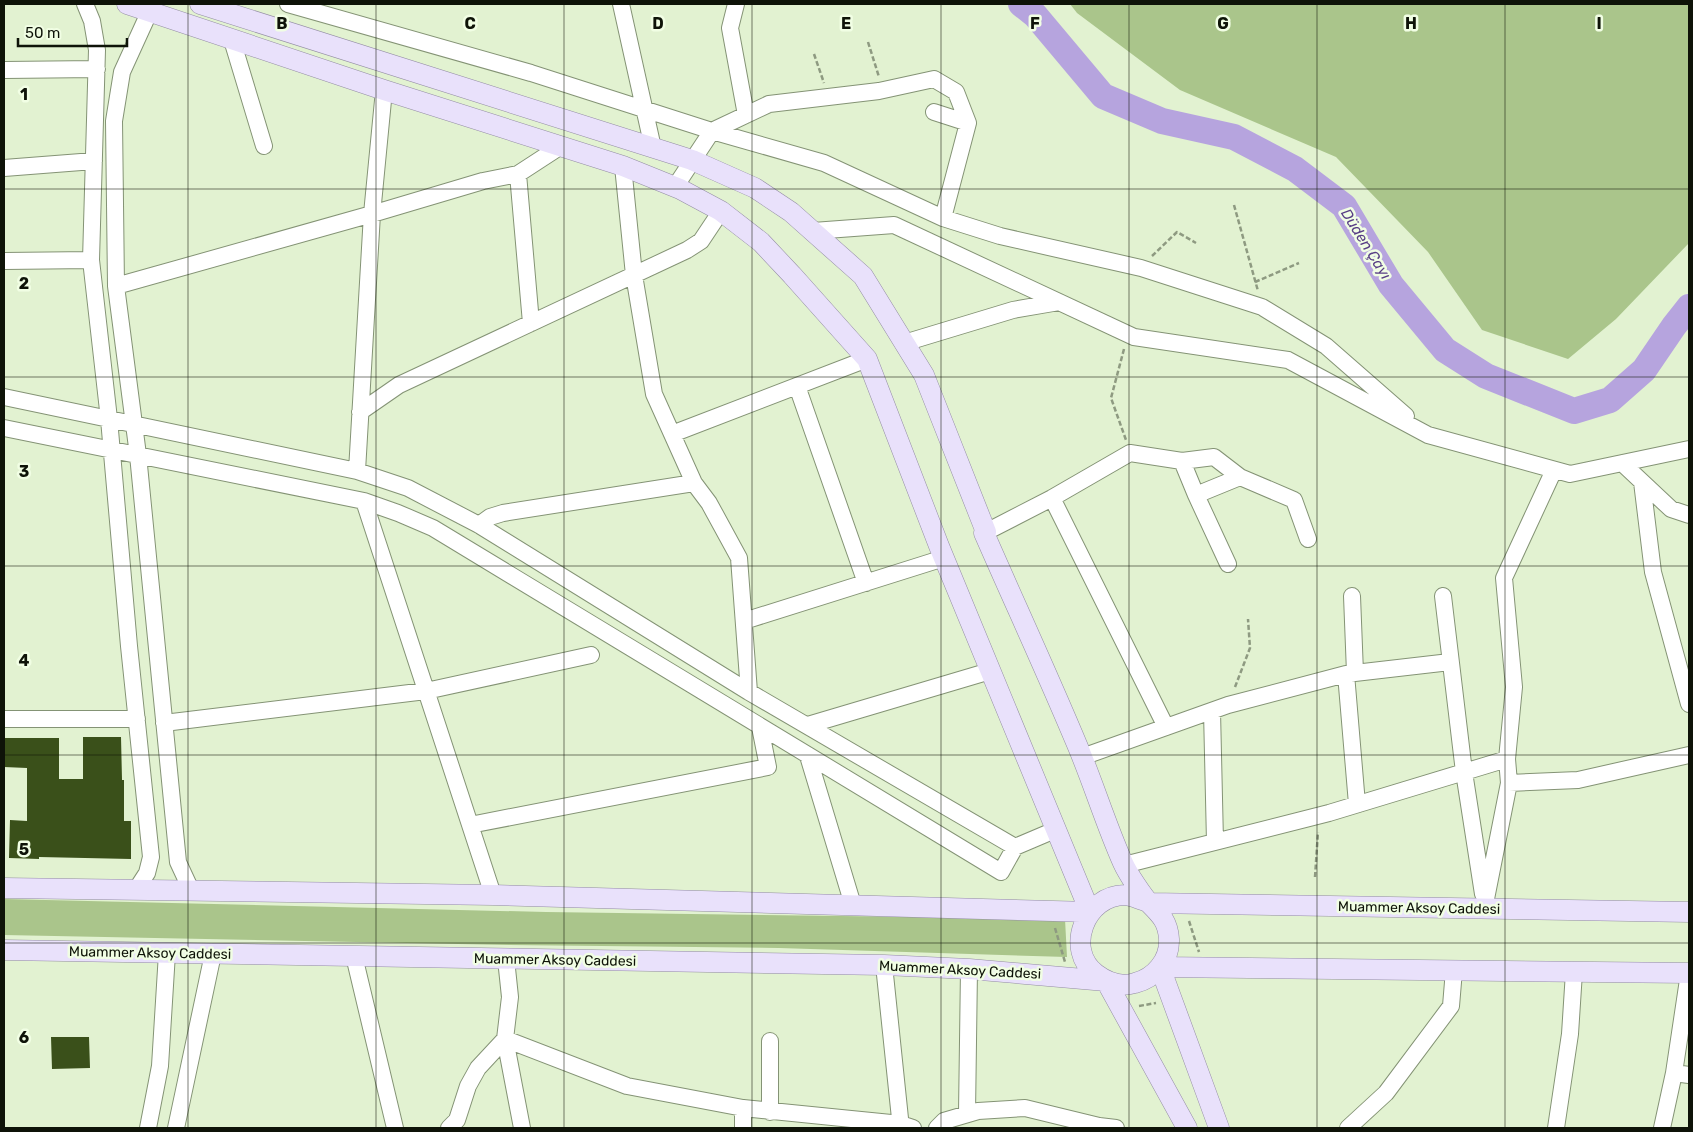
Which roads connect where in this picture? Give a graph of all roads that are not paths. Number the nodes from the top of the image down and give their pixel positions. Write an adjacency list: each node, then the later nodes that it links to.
1 (85, 4): 10 (street)
2 (127, 4): 8 (main road)
3 (200, 4): 20 (main road)
4 (288, 4): 7 (street)
5 (621, 4): 13 (street)
6 (736, 4): 15 (street)
7 (313, 7): 13 (street)
8 (152, 8): 9 (main road); 34 (street)
9 (232, 40): 12 (main road); 18 (street)
10 (97, 69): 11 (street); 22 (street)
11 (4, 70)
12 (384, 90): 19 (main road); 28 (street)
13 (645, 110): 17 (street); 20 (street)
14 (934, 112): 16 (street)
15 (746, 115): 16 (street); 17 (street)
16 (968, 123): 29 (street)
17 (712, 131): 21 (street); 29 (street)
18 (264, 146)
19 (561, 146): 23 (main road); 25 (street)
20 (653, 148): 21 (main road)
21 (692, 160): 26 (street); 30 (main road)
22 (94, 161): 24 (street); 31 (street)
23 (623, 166): 26 (main road); 33 (street)
24 (4, 168)
25 (518, 174): 28 (street); 36 (street)
26 (674, 187): 27 (main road)
27 (721, 211): 33 (street); 38 (main road)
28 (372, 214): 34 (street); 41 (street)
29 (943, 218): 46 (street)
30 (813, 231): 35 (street); 37 (main road)
31 (91, 260): 32 (street); 42 (street)
32 (4, 261)
33 (634, 276): 36 (street); 45 (street)
34 (116, 286): 43 (street)
35 (1059, 302): 37 (street); 46 (street)
36 (531, 323): 41 (street)
37 (904, 343): 62 (main road)
38 (867, 359): 39 (street); 64 (main road)
39 (797, 386): 45 (street); 66 (street)
40 (4, 397): 42 (street)
41 (360, 412): 53 (street)
42 (109, 419): 43 (street); 48 (street)
43 (134, 423): 49 (street); 53 (street)
44 (4, 428): 48 (street)
45 (672, 434): 56 (street)
46 (1428, 435): 52 (street)
47 (1689, 449): 51 (street)
48 (112, 450): 49 (street); 79 (street)
49 (138, 455): 59 (street); 80 (street)
50 (1182, 461): 54 (street); 57 (street); 58 (street)
51 (1622, 463): 52 (street); 55 (street)
52 (1554, 470): 87 (street)
53 (358, 471): 61 (street)
54 (1240, 477): 57 (street); 63 (street)
55 (1642, 482): 60 (street); 76 (street)
56 (694, 483): 61 (street); 69 (street)
57 (1196, 495): 65 (street)
58 (1052, 498): 62 (street); 83 (street)
59 (364, 501): 74 (street); 82 (street)
60 (1689, 515)
61 (478, 526): 75 (street)
62 (986, 532): 86 (main road)
63 (1308, 540)
64 (944, 558): 66 (street); 72 (main road)
65 (1228, 564)
66 (866, 583): 69 (street)
67 (1352, 596): 73 (street)
68 (1443, 596): 71 (street)
69 (744, 621): 75 (street)
70 (591, 655): 74 (street)
71 (1450, 662): 73 (street); 88 (street)
72 (990, 671): 81 (street); 92 (main road)
73 (1351, 673): 77 (street); 90 (street)
74 (426, 691): 80 (street); 91 (street)
75 (748, 692): 81 (street)
76 (1689, 704)
77 (1212, 711): 83 (street); 93 (street)
78 (4, 719): 79 (street)
79 (137, 719): 97 (street)
80 (164, 723): 98 (street)
81 (808, 725): 94 (street)
82 (760, 727): 85 (street); 91 (street)
83 (1166, 727): 86 (street)
84 (1689, 755): 89 (street)
85 (808, 756): 94 (street); 101 (street)
86 (1082, 756): 95 (main road)
87 (1507, 759): 88 (street); 89 (street)
88 (1464, 772): 90 (street); 102 (street)
89 (1509, 783): 102 (street)
90 (1358, 804): 93 (street)
91 (470, 825): 99 (street)
92 (1055, 830): 94 (street); 103 (main road)
93 (1214, 842): 95 (street)
94 (1016, 847)
95 (1124, 865): 100 (main road)
96 (4, 888): 97 (main road)
97 (136, 890): 98 (main road)
98 (191, 890): 99 (main road)
99 (493, 896): 101 (main road)
100 (1150, 903): 102 (main road, Muammer Aksoy Caddesi); 103 (main road); 111 (main road)
101 (853, 905): 103 (main road)
102 (1484, 907): 104 (main road, Muammer Aksoy Caddesi)
103 (1090, 912): 116 (main road)
104 (1689, 912)
105 (4, 950): 106 (main road, Muammer Aksoy Caddesi)
106 (167, 953): 107 (main road, Muammer Aksoy Caddesi); 124 (street)
107 (213, 954): 108 (main road, Muammer Aksoy Caddesi); 125 (street)
108 (354, 956): 109 (main road, Muammer Aksoy Caddesi); 126 (street)
109 (506, 959): 110 (main road, Muammer Aksoy Caddesi); 117 (street)
110 (884, 965): 112 (main road, Muammer Aksoy Caddesi); 123 (street)
111 (1160, 967): 113 (main road); 116 (main road); 133 (main road)
112 (969, 969): 116 (main road, Muammer Aksoy Caddesi); 122 (street)
113 (1454, 970): 114 (main road); 134 (street)
114 (1574, 972): 115 (main road); 135 (street)
115 (1689, 973): 119 (street)
116 (1106, 981): 132 (main road)
117 (505, 1039): 120 (street); 127 (street); 128 (street)
118 (770, 1041): 121 (street)
119 (1682, 1074): 136 (street)
120 (744, 1108): 121 (street); 129 (street)
121 (770, 1112): 123 (street)
122 (967, 1114): 130 (street); 131 (street)
123 (905, 1127)
124 (148, 1128)
125 (176, 1128)
126 (395, 1128)
127 (449, 1128)
128 (522, 1128)
129 (743, 1128)
130 (937, 1128)
131 (1116, 1128)
132 (1187, 1128)
133 (1219, 1128)
134 (1348, 1128)
135 (1556, 1128)
136 (1662, 1128)

